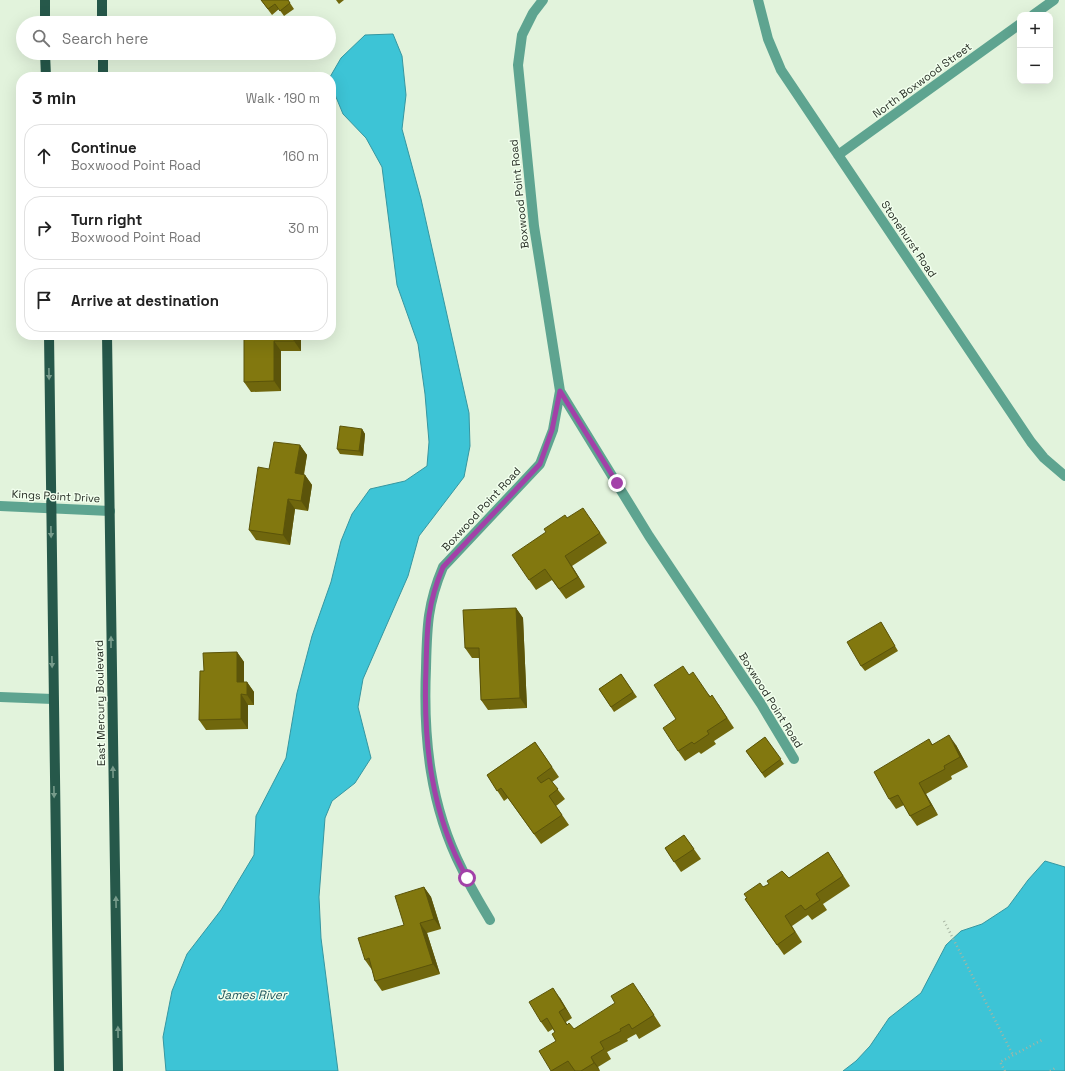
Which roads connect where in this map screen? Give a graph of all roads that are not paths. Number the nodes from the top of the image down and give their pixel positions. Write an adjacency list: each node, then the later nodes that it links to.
1 (45, 0): 7 (main road)
2 (102, 0): 8 (main road)
3 (543, 0): 17 (street, Boxwood Point Road)
4 (758, 0): 14 (street, Stonehurst Road)
5 (1054, 0): 6 (street)
6 (1037, 12)
7 (45, 16)
8 (102, 16)
9 (1017, 26): 14 (street, North Boxwood Street)
10 (45, 60): 12 (main road)
11 (103, 60): 13 (main road)
12 (46, 72)
13 (103, 72)
14 (838, 155): 18 (street, Stonehurst Road)
15 (48, 340): 20 (main road, one-way to 20)
16 (107, 340): 21 (main road, East Mercury Boulevard)
17 (560, 391): 24 (street, Boxwood Point Road); 25 (street, Boxwood Point Road)
18 (1065, 476)
19 (0, 506): 20 (street, Kings Point Drive)
20 (50, 507): 21 (street, Kings Point Drive); 23 (main road, one-way to 23)
21 (110, 511): 27 (main road, East Mercury Boulevard, one-way to 21)
22 (0, 697): 23 (street)
23 (53, 699): 26 (main road, one-way to 26)
24 (794, 758)
25 (490, 920)
26 (59, 1071)
27 (118, 1071)

